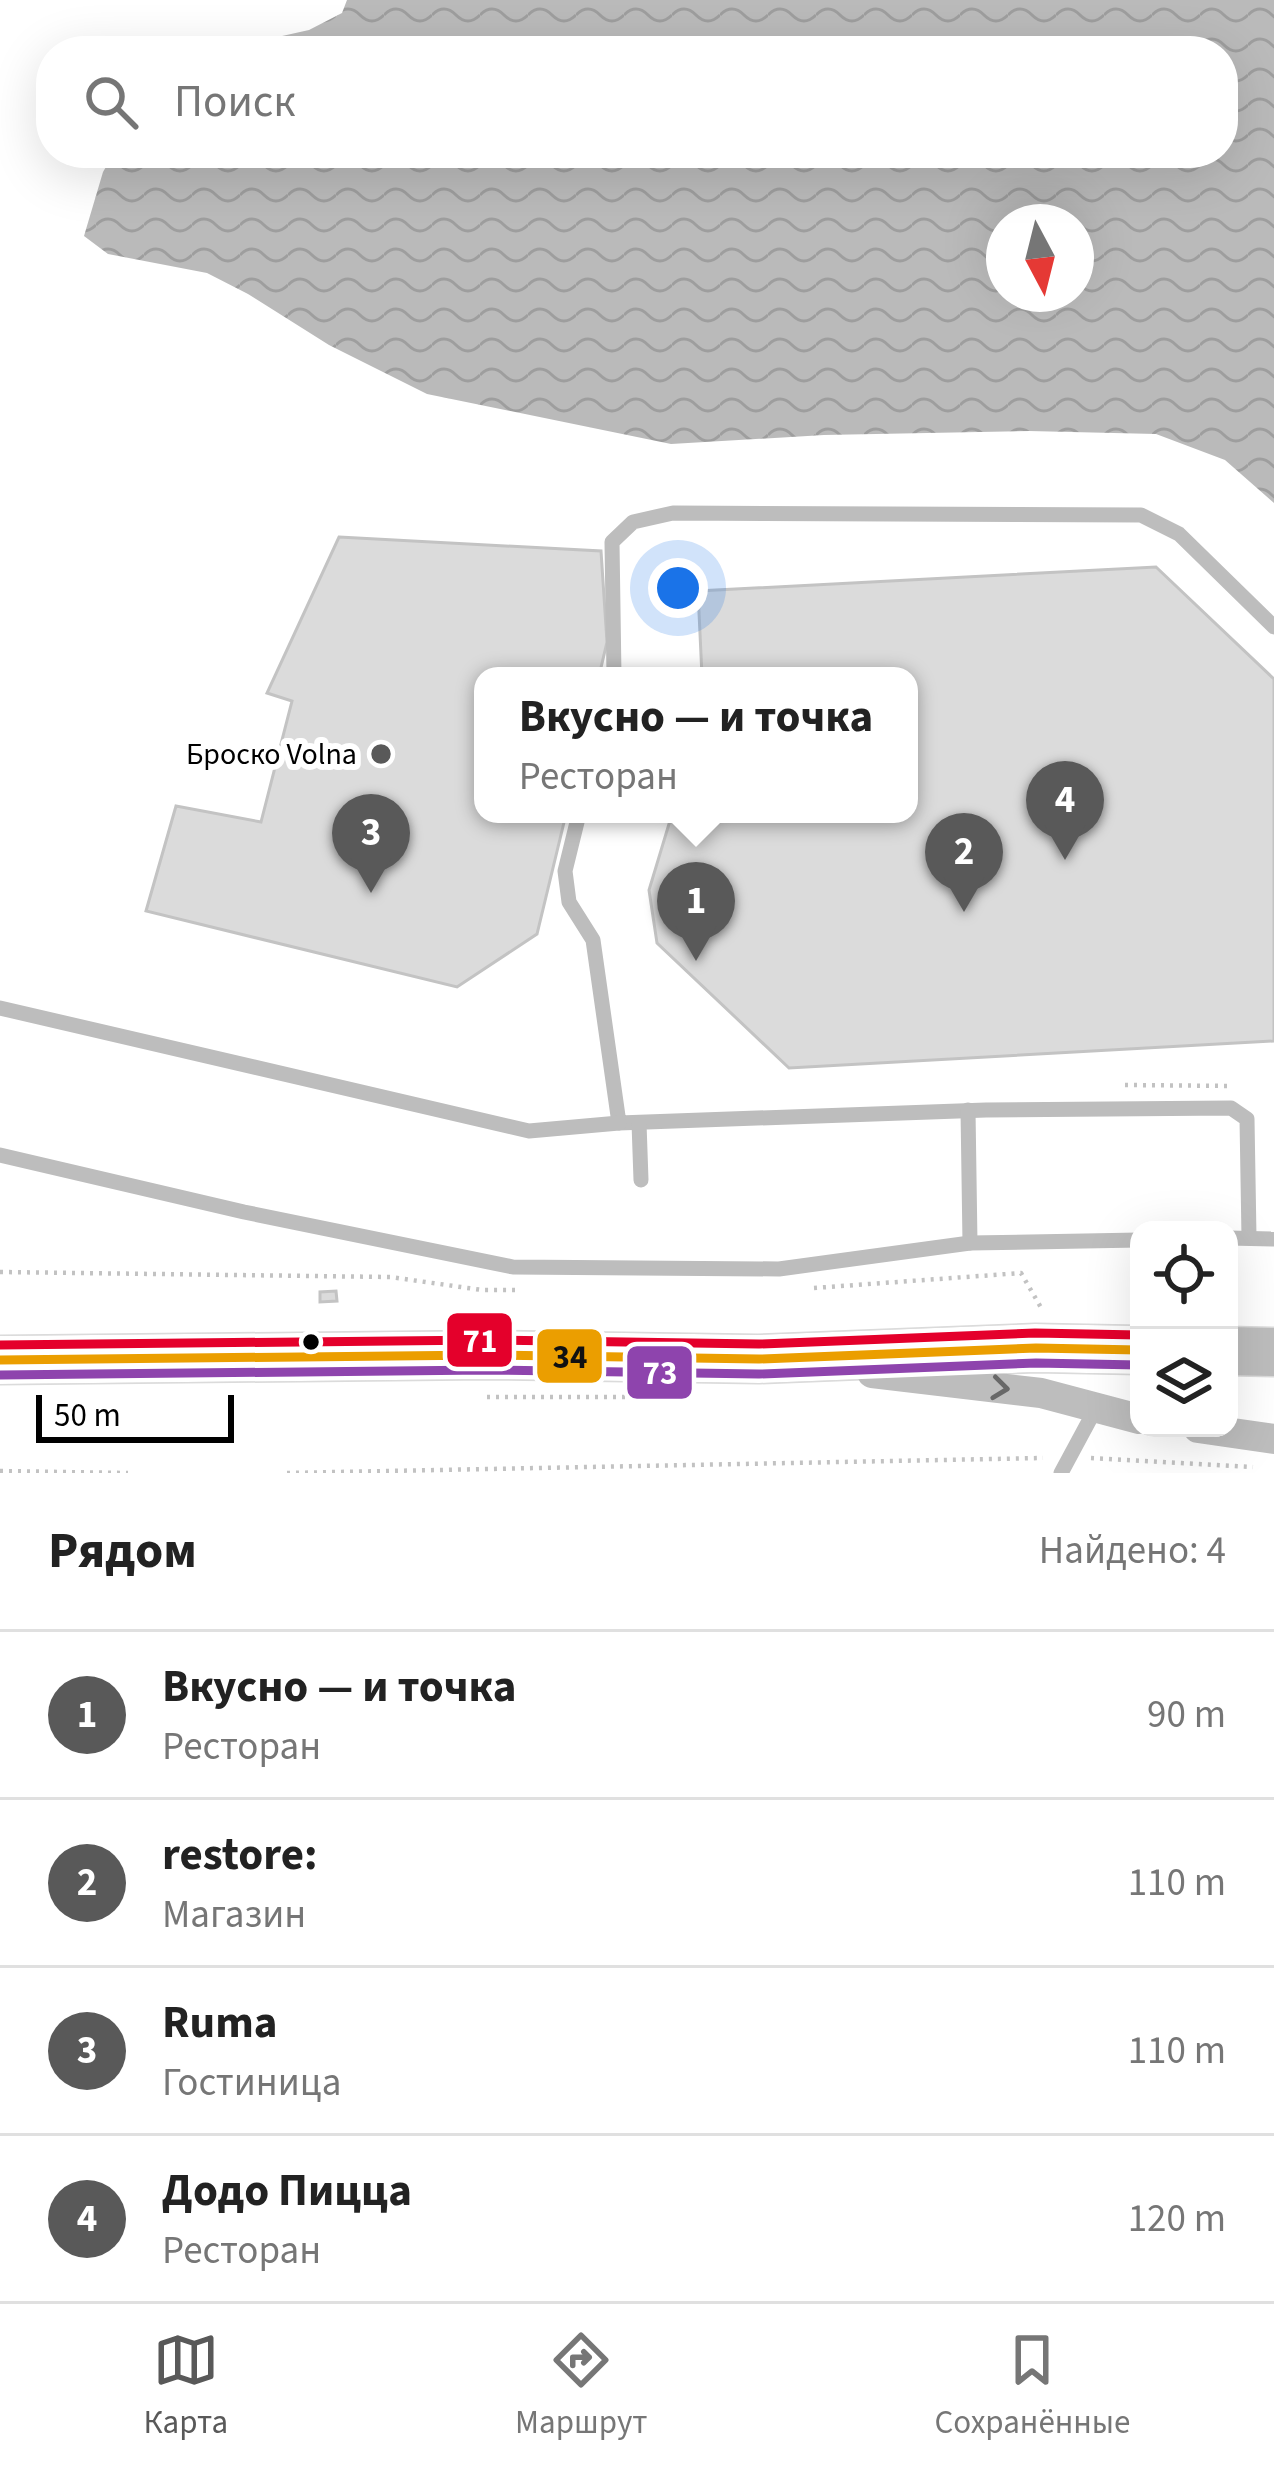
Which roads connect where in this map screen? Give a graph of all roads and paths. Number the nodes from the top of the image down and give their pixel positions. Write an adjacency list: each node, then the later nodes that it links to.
1 (1274, 627): 2 (lane)
2 (616, 667)
3 (577, 823): 7 (lane)
4 (0, 1008): 7 (lane)
5 (968, 1110): 6 (lane); 11 (lane); 14 (lane)
6 (639, 1123): 7 (lane); 9 (lane)
7 (619, 1124)
8 (0, 1155): 14 (lane)
9 (641, 1180)
10 (1238, 1238): 11 (lane)
11 (1249, 1238): 12 (lane)
12 (1274, 1239)
13 (1130, 1240): 14 (lane)
14 (970, 1243)
15 (1130, 1350): 18 (main road)
16 (1238, 1351): 17 (main road)
17 (1274, 1352)
18 (759, 1359): 19 (main road); 22 (street, one-way to 22)
19 (0, 1360)
20 (487, 1397): 21 (path)
21 (628, 1397)
22 (1096, 1408): 23 (street); 30 (lane)
23 (1130, 1417)
24 (1238, 1434): 25 (street)
25 (1274, 1439)
26 (826, 1463): 29 (path)
27 (0, 1471): 28 (path)
28 (128, 1473)
29 (287, 1473)
30 (1061, 1473)

